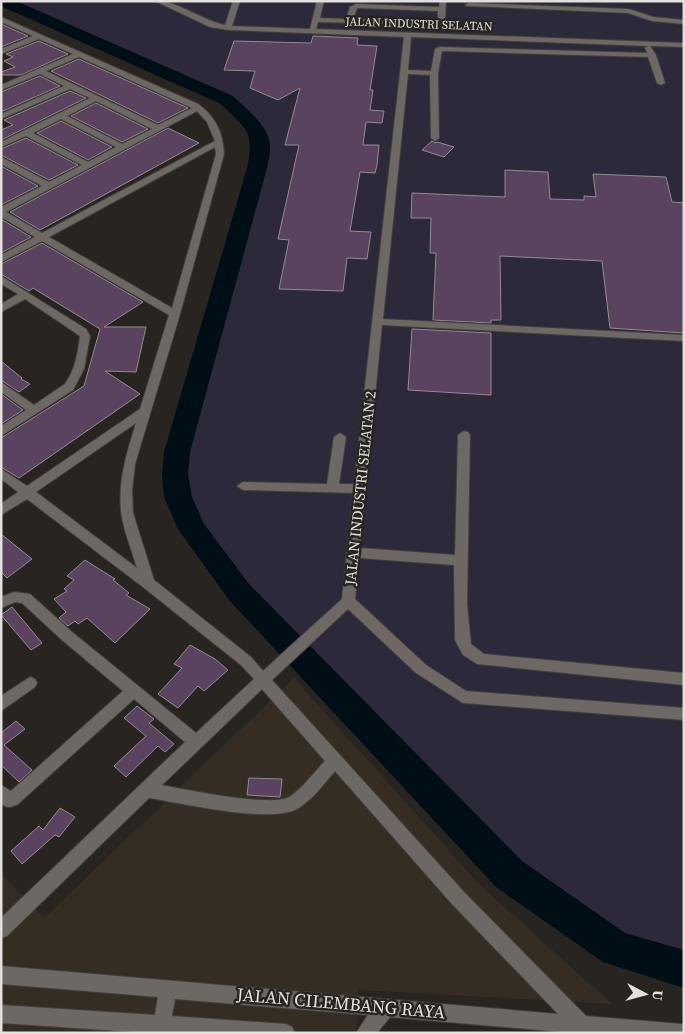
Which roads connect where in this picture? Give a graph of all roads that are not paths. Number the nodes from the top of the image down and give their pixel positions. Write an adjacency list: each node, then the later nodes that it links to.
1 (237, 1): 10 (street)
2 (321, 1): 7 (street)
3 (162, 2): 10 (street, JALAN INDUSTRI SELATAN)
4 (442, 5): 8 (street); 8 (street)
5 (469, 5): 9 (street)
6 (1, 19): 13 (street)
7 (316, 20): 8 (street); 11 (street)
8 (349, 20)
9 (684, 22)
10 (228, 28): 11 (street, JALAN INDUSTRI SELATAN)
11 (312, 31): 12 (street, JALAN INDUSTRI SELATAN)
12 (408, 34): 14 (street, JALAN INDUSTRI SELATAN); 20 (street, JALAN INDUSTRI SELATAN 2)
13 (40, 36): 16 (street); 17 (street)
14 (648, 43): 15 (street, JALAN INDUSTRI SELATAN); 18 (street)
15 (684, 45)
16 (1, 52)
17 (79, 54): 19 (street); 26 (street)
18 (652, 55): 21 (street); 22 (street)
19 (40, 71): 23 (street); 24 (street)
20 (404, 72): 21 (street); 45 (street, JALAN INDUSTRI SELATAN 2)
21 (434, 73): 31 (street)
22 (661, 83)
23 (70, 86): 25 (street); 28 (street)
24 (1, 88)
25 (97, 98): 27 (street); 29 (street)
26 (197, 108): 29 (street); 32 (street)
27 (61, 116): 30 (street); 34 (street)
28 (1, 117)
29 (157, 128): 34 (street)
30 (27, 133): 33 (street); 36 (street)
31 (435, 138)
32 (220, 141): 39 (street); 44 (street)
33 (1, 145)
34 (122, 147): 36 (street)
35 (1, 160): 37 (street)
36 (88, 165): 37 (street)
37 (49, 186): 38 (street)
38 (1, 212): 39 (street)
39 (41, 237): 40 (street); 44 (street)
40 (1, 259)
41 (1, 279): 42 (street)
42 (24, 295): 43 (street); 48 (street)
43 (1, 308)
44 (176, 314): 49 (street)
45 (378, 322): 46 (street); 56 (street, JALAN INDUSTRI SELATAN 2)
46 (684, 338)
47 (1, 386): 48 (street)
48 (34, 410): 50 (street)
49 (144, 412): 57 (street); 61 (street)
50 (1, 432)
51 (464, 435): 60 (street)
52 (340, 437): 55 (street)
53 (1, 473): 57 (street)
54 (243, 486): 55 (street)
55 (332, 488): 56 (street)
56 (360, 489): 59 (street, JALAN INDUSTRI SELATAN 2)
57 (27, 492): 58 (street); 61 (street)
58 (1, 510)
59 (353, 553): 60 (street); 62 (street, JALAN INDUSTRI SELATAN 2)
60 (461, 560): 65 (street)
61 (148, 584): 64 (street)
62 (348, 601): 64 (street); 69 (street, JALAN INDUSTRI SELATAN 2)
63 (1, 603): 67 (street)
64 (268, 674): 70 (street); 71 (street)
65 (684, 679)
66 (30, 683): 68 (street)
67 (134, 690): 70 (street); 73 (street)
68 (1, 705)
69 (684, 714)
70 (196, 742): 72 (street)
71 (335, 761): 72 (street); 80 (street)
72 (146, 790): 74 (street)
73 (1, 792)
74 (1, 930)
75 (1, 975): 76 (street, JALAN CILEMBANG RAYA)
76 (168, 988): 77 (street, JALAN CILEMBANG RAYA); 79 (street)
77 (387, 1007): 80 (street, JALAN CILEMBANG RAYA); 82 (street)
78 (1, 1014): 79 (street)
79 (162, 1024): 81 (street)
80 (581, 1024): 83 (street, JALAN CILEMBANG RAYA)
81 (286, 1033)
82 (365, 1033)
83 (681, 1033)

